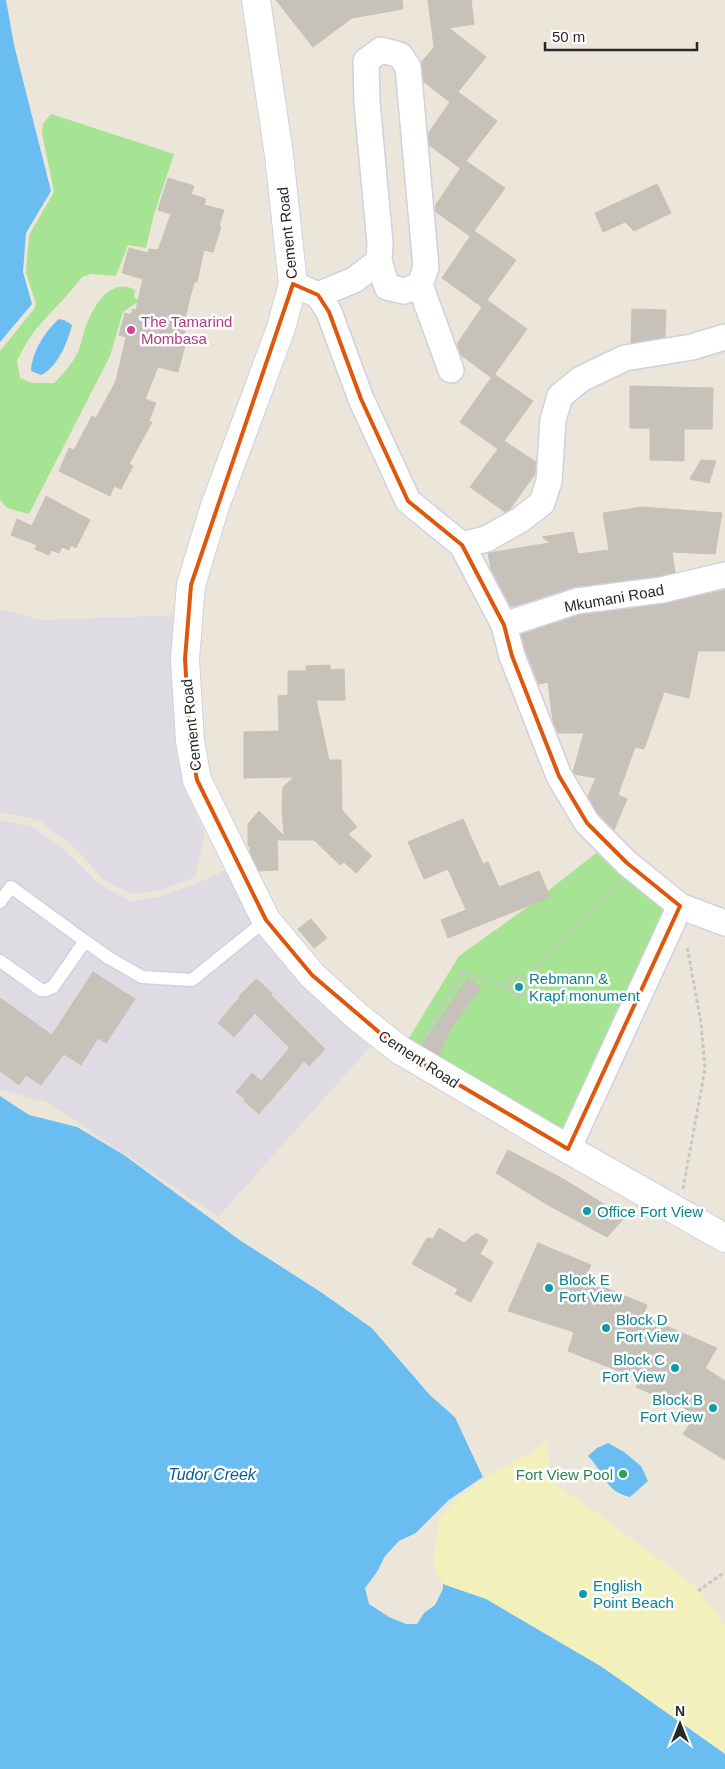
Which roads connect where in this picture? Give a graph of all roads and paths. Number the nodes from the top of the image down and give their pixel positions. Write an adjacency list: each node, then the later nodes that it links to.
1 (256, 0): 3 (main road, Cement Road)
2 (379, 261): 4 (street); 4 (street); 5 (street)
3 (293, 284): 5 (street); 16 (main road, Cement Road)
4 (420, 285): 7 (street)
5 (318, 296): 8 (street)
6 (725, 337): 8 (street)
7 (451, 370)
8 (462, 546): 10 (street)
9 (725, 575): 10 (street, Mkumani Road)
10 (504, 625): 15 (street)
11 (0, 878): 13 (lane)
12 (619, 883): 21 (path)
13 (11, 887): 14 (lane); 18 (lane)
14 (0, 902)
15 (680, 906): 17 (street); 24 (street)
16 (266, 920): 18 (lane); 23 (main road, Cement Road)
17 (725, 923)
18 (85, 941): 20 (lane)
19 (687, 945): 25 (path)
20 (0, 961)
21 (527, 978): 22 (path); 22 (path)
22 (509, 988): 23 (path)
23 (413, 1057): 24 (main road, Cement Road)
24 (568, 1148): 25 (main road, Cement Road)
25 (679, 1212): 26 (main road, Cement Road)
26 (725, 1238)
27 (725, 1572): 28 (path)
28 (698, 1591)

